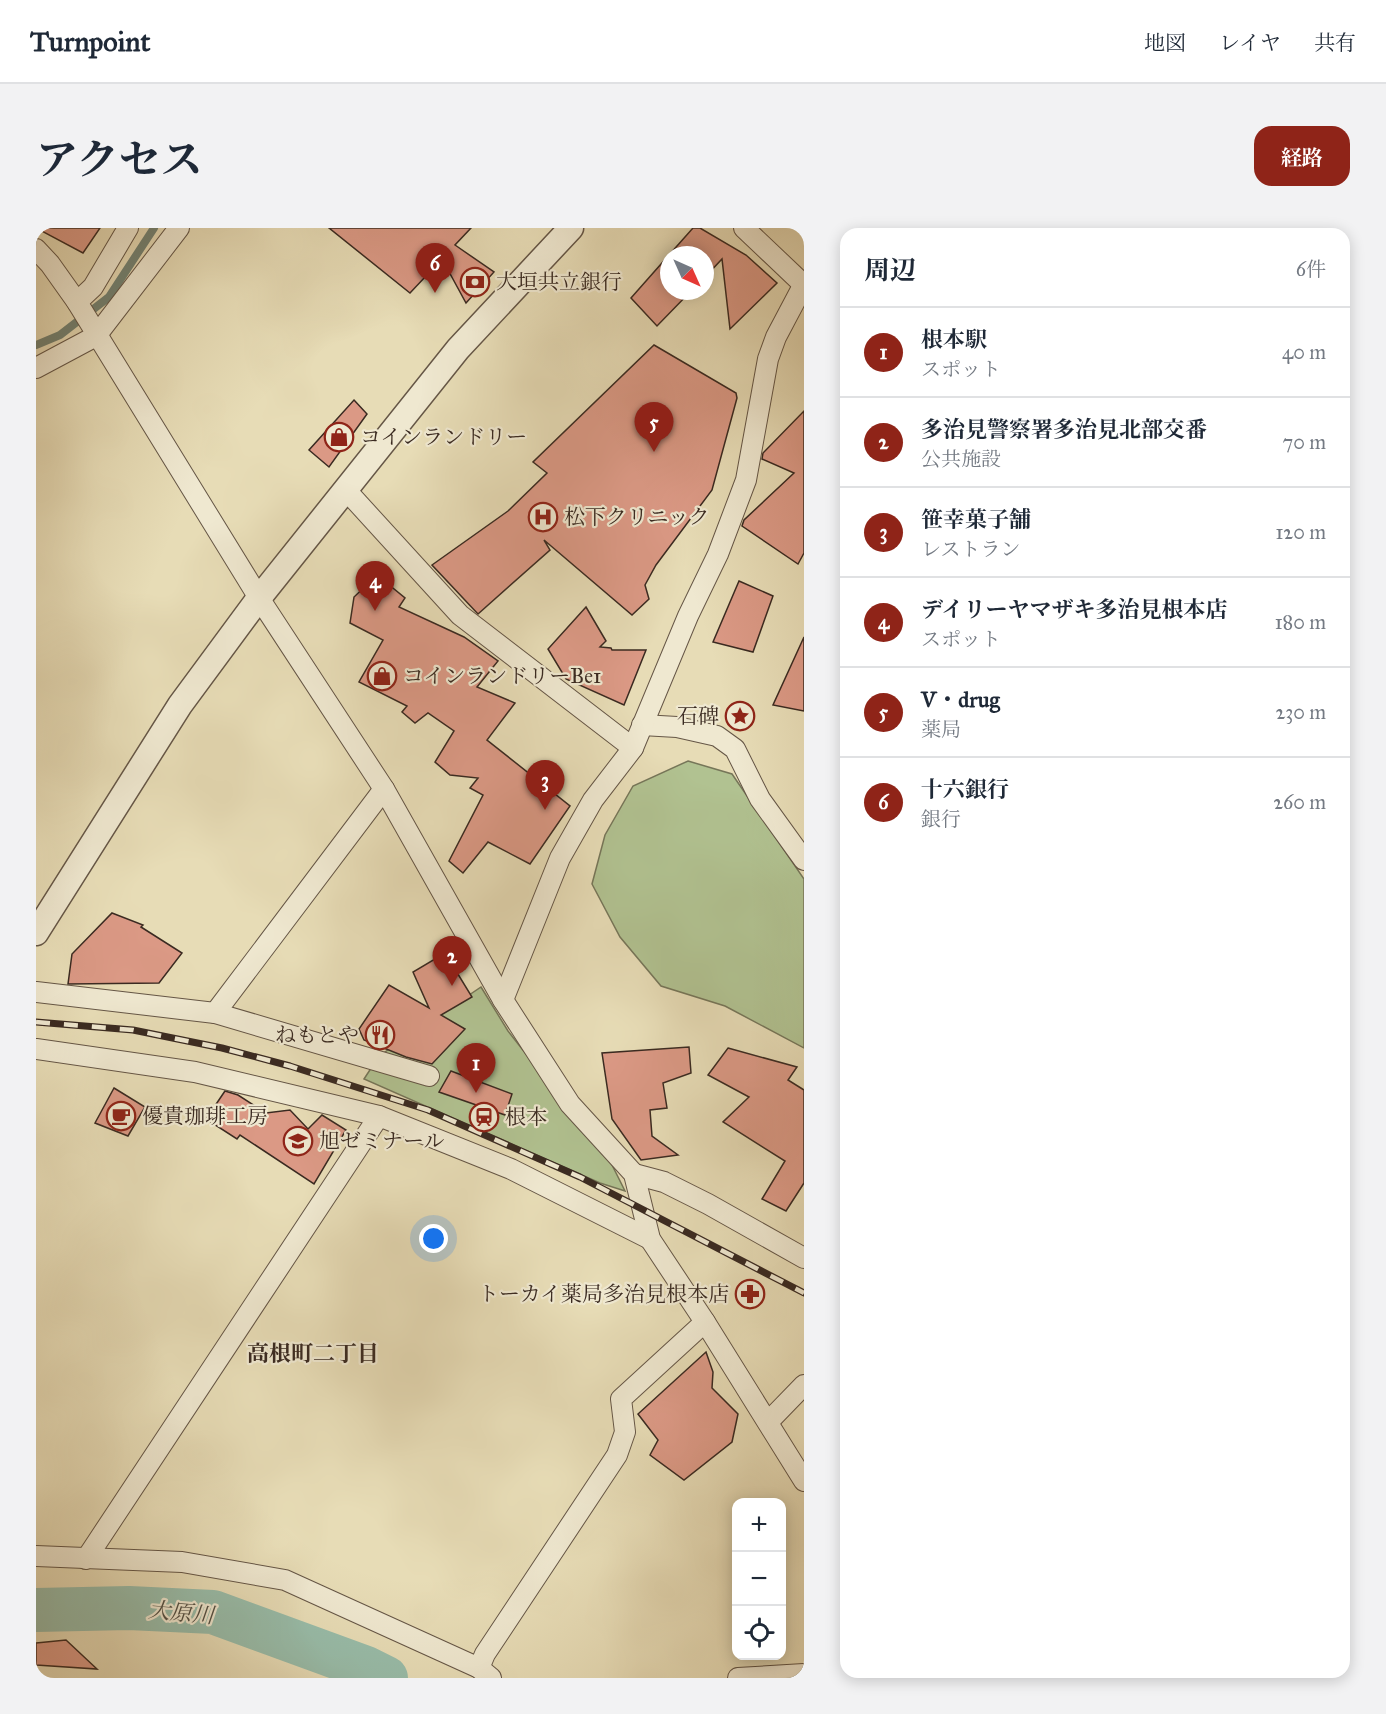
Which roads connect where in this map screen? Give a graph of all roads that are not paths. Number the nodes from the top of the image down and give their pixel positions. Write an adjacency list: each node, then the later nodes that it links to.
1 (128, 228): 7 (street)
2 (179, 228): 8 (street)
3 (571, 228): 10 (street)
4 (744, 228): 6 (street)
5 (36, 249): 7 (street)
6 (804, 284): 12 (street)
7 (77, 302): 8 (street)
8 (96, 336): 9 (street); 11 (street)
9 (36, 368)
10 (345, 489): 11 (street); 13 (street)
11 (259, 598): 14 (street); 16 (street)
12 (642, 725): 13 (street); 15 (street)
13 (633, 748): 18 (street)
14 (384, 789): 18 (street); 19 (street)
15 (804, 860)
16 (36, 933)
17 (36, 992): 19 (street)
18 (502, 1000): 23 (street)
19 (215, 1013): 21 (street)
20 (36, 1049): 22 (street)
21 (429, 1076)
22 (379, 1116): 24 (street); 31 (street)
23 (634, 1174): 24 (street); 25 (street)
24 (650, 1239): 26 (street)
25 (802, 1252)
26 (705, 1322): 28 (street); 32 (street)
27 (804, 1385): 28 (street)
28 (768, 1422): 29 (street)
29 (804, 1481)
30 (36, 1556): 31 (street)
31 (86, 1559): 32 (street)
32 (485, 1673)
33 (804, 1674): 34 (street)
34 (738, 1678)

